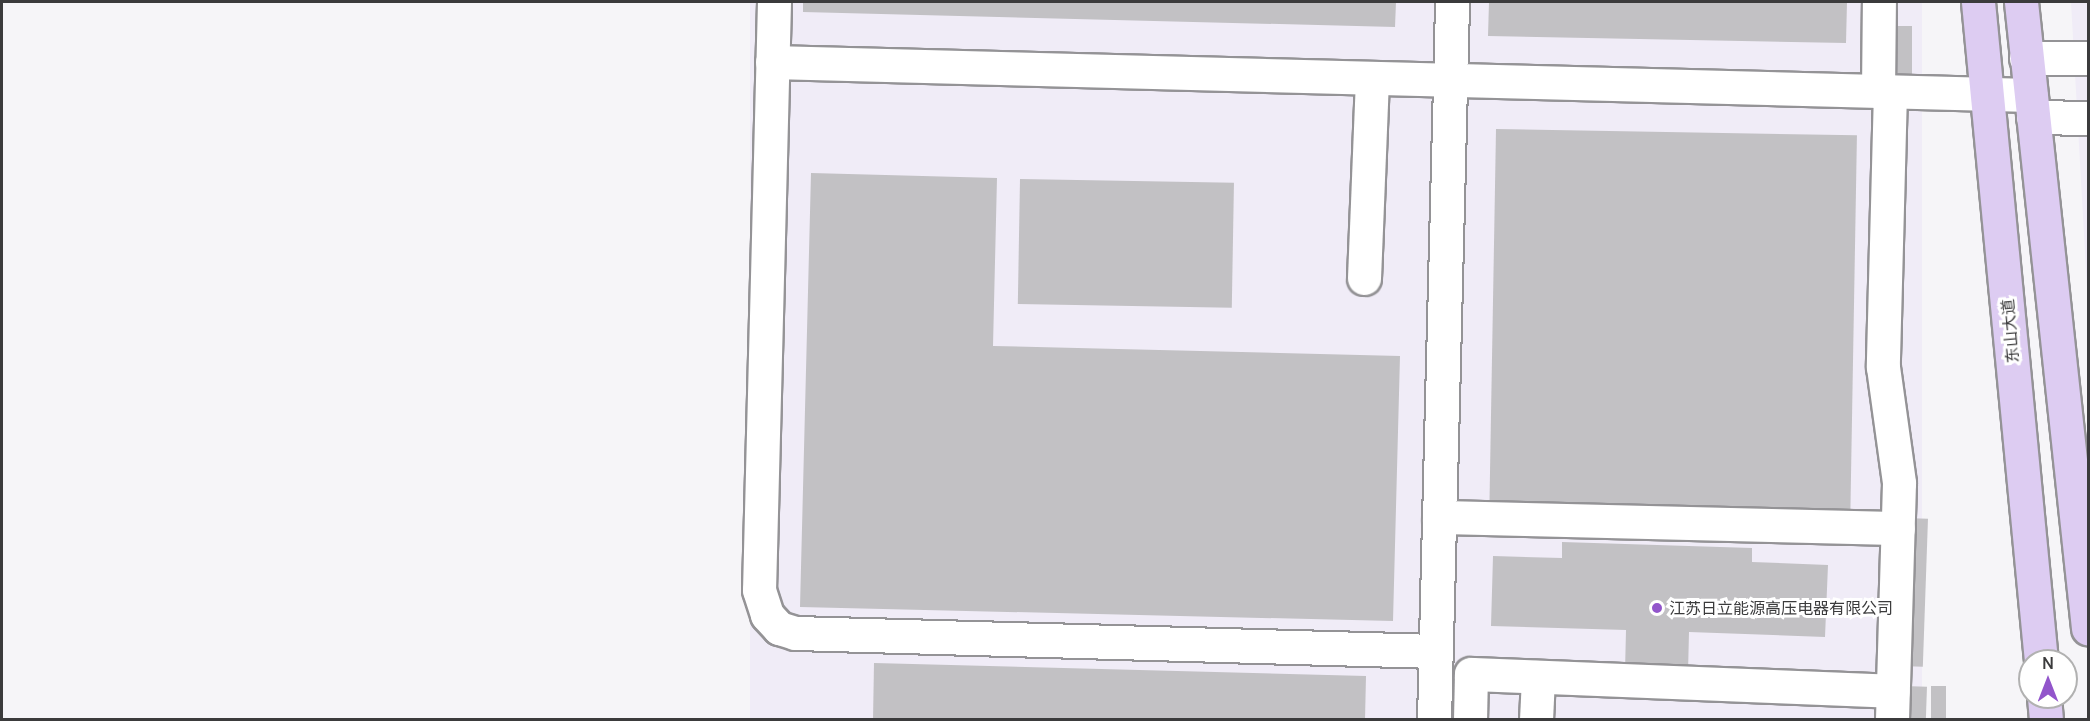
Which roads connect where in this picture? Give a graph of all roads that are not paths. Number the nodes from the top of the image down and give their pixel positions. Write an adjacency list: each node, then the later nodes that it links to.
1 (774, 2): 8 (lane)
2 (1452, 2): 10 (lane)
3 (1880, 2): 11 (lane)
4 (1978, 2): 12 (main road, 东山大道)
5 (2021, 2): 6 (main road)
6 (2026, 58): 7 (lane); 13 (main road)
7 (2088, 58)
8 (772, 62): 9 (lane); 20 (lane)
9 (1372, 78): 10 (lane); 15 (lane)
10 (1450, 80): 11 (lane); 16 (lane)
11 (1884, 91): 12 (lane); 17 (lane)
12 (1987, 94): 13 (lane); 19 (main road, 东山大道)
13 (2032, 106): 14 (lane); 18 (main road)
14 (2088, 118)
15 (1364, 278)
16 (1439, 517): 17 (lane); 20 (lane)
17 (1898, 528): 22 (lane)
18 (2088, 628)
19 (2040, 649)
20 (1435, 651): 23 (lane)
21 (1538, 677): 22 (lane); 24 (lane); 25 (lane)
22 (1893, 705)
23 (1434, 720)
24 (1470, 720)
25 (1536, 720)

